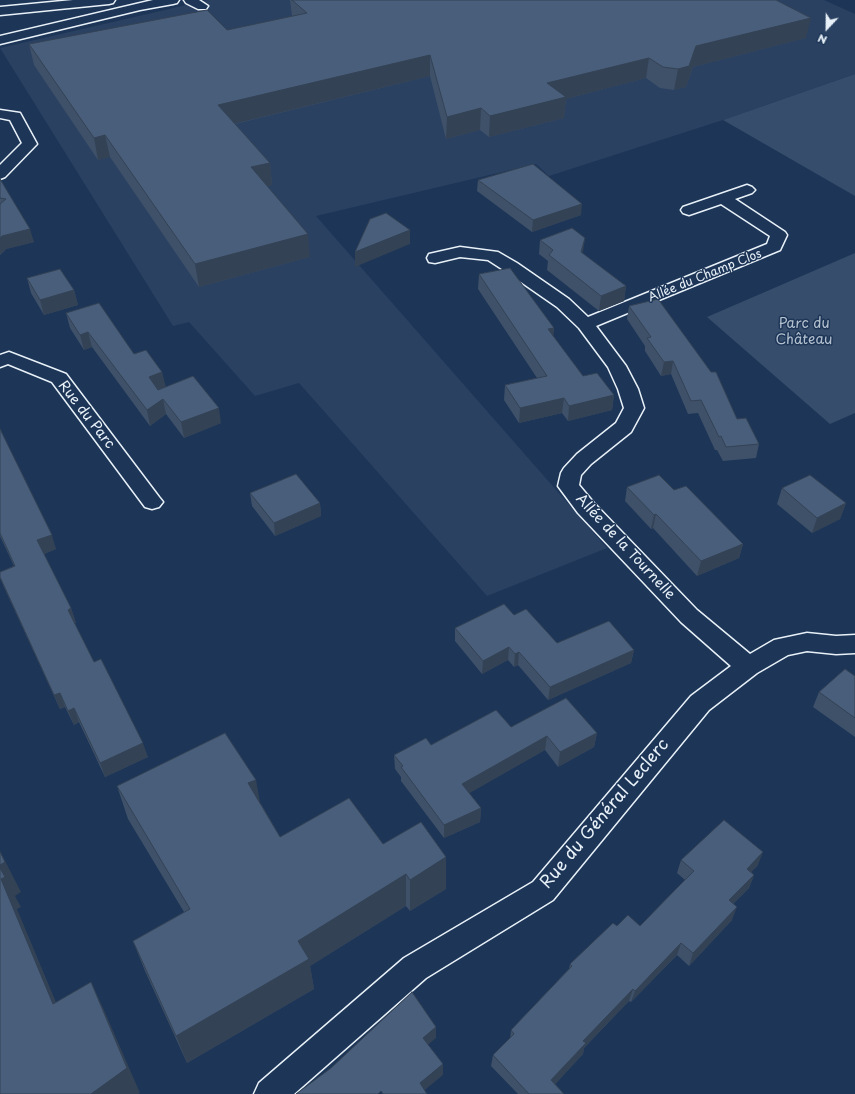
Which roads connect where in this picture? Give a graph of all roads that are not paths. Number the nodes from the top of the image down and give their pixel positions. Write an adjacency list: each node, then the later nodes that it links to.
1 (0, 0): 2 (street)
2 (10, 0)
3 (109, 0): 7 (street)
4 (173, 0): 8 (street)
5 (190, 0): 6 (street)
6 (202, 6)
7 (0, 11)
8 (0, 40)
9 (0, 114): 10 (street)
10 (0, 174)
11 (747, 190): 12 (street)
12 (724, 199): 13 (street); 15 (street, Allée du Champ Clos)
13 (689, 210)
14 (435, 258): 15 (street, Allée de la Tournelle)
15 (585, 324): 19 (street, Allée de la Tournelle)
16 (0, 361): 17 (street, Rue du Parc)
17 (152, 502)
18 (855, 644): 19 (street, Rue du Général Leclerc)
19 (748, 666): 20 (street, Rue du Général Leclerc)
20 (270, 1094)

